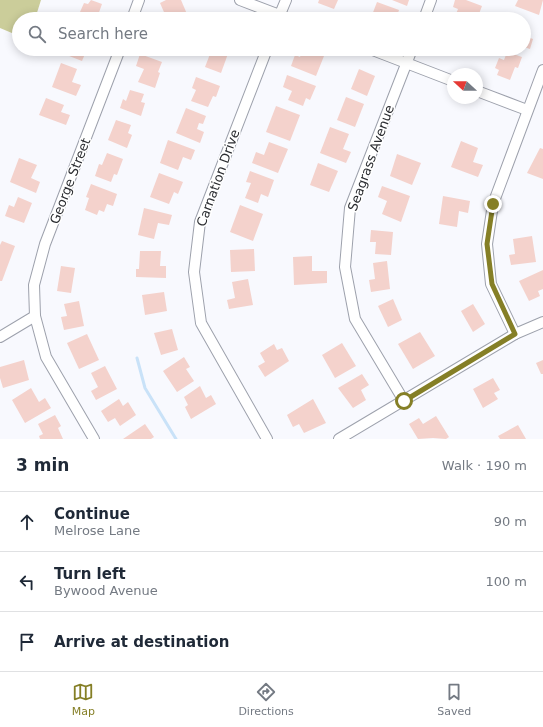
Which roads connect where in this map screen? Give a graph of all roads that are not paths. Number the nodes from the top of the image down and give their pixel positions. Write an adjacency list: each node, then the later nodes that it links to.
1 (139, 0): 5 (street)
2 (240, 0): 6 (street)
3 (286, 0): 7 (street)
4 (431, 0): 8 (street)
5 (135, 12)
6 (268, 12)
7 (281, 12)
8 (427, 12)
9 (117, 56): 18 (street, George Street)
10 (264, 56): 24 (street, Carnation Drive)
11 (388, 56): 13 (street)
12 (410, 56): 13 (street, Seagrass Avenue)
13 (407, 63): 15 (street); 22 (street, Seagrass Avenue)
14 (543, 70): 17 (street)
15 (447, 79)
16 (483, 92): 17 (street)
17 (527, 110): 20 (street)
18 (35, 316): 21 (street); 23 (street, George Street)
19 (543, 322): 20 (street)
20 (515, 334): 22 (street)
21 (0, 337)
22 (404, 401): 25 (street)
23 (94, 439)
24 (267, 439)
25 (339, 439)

